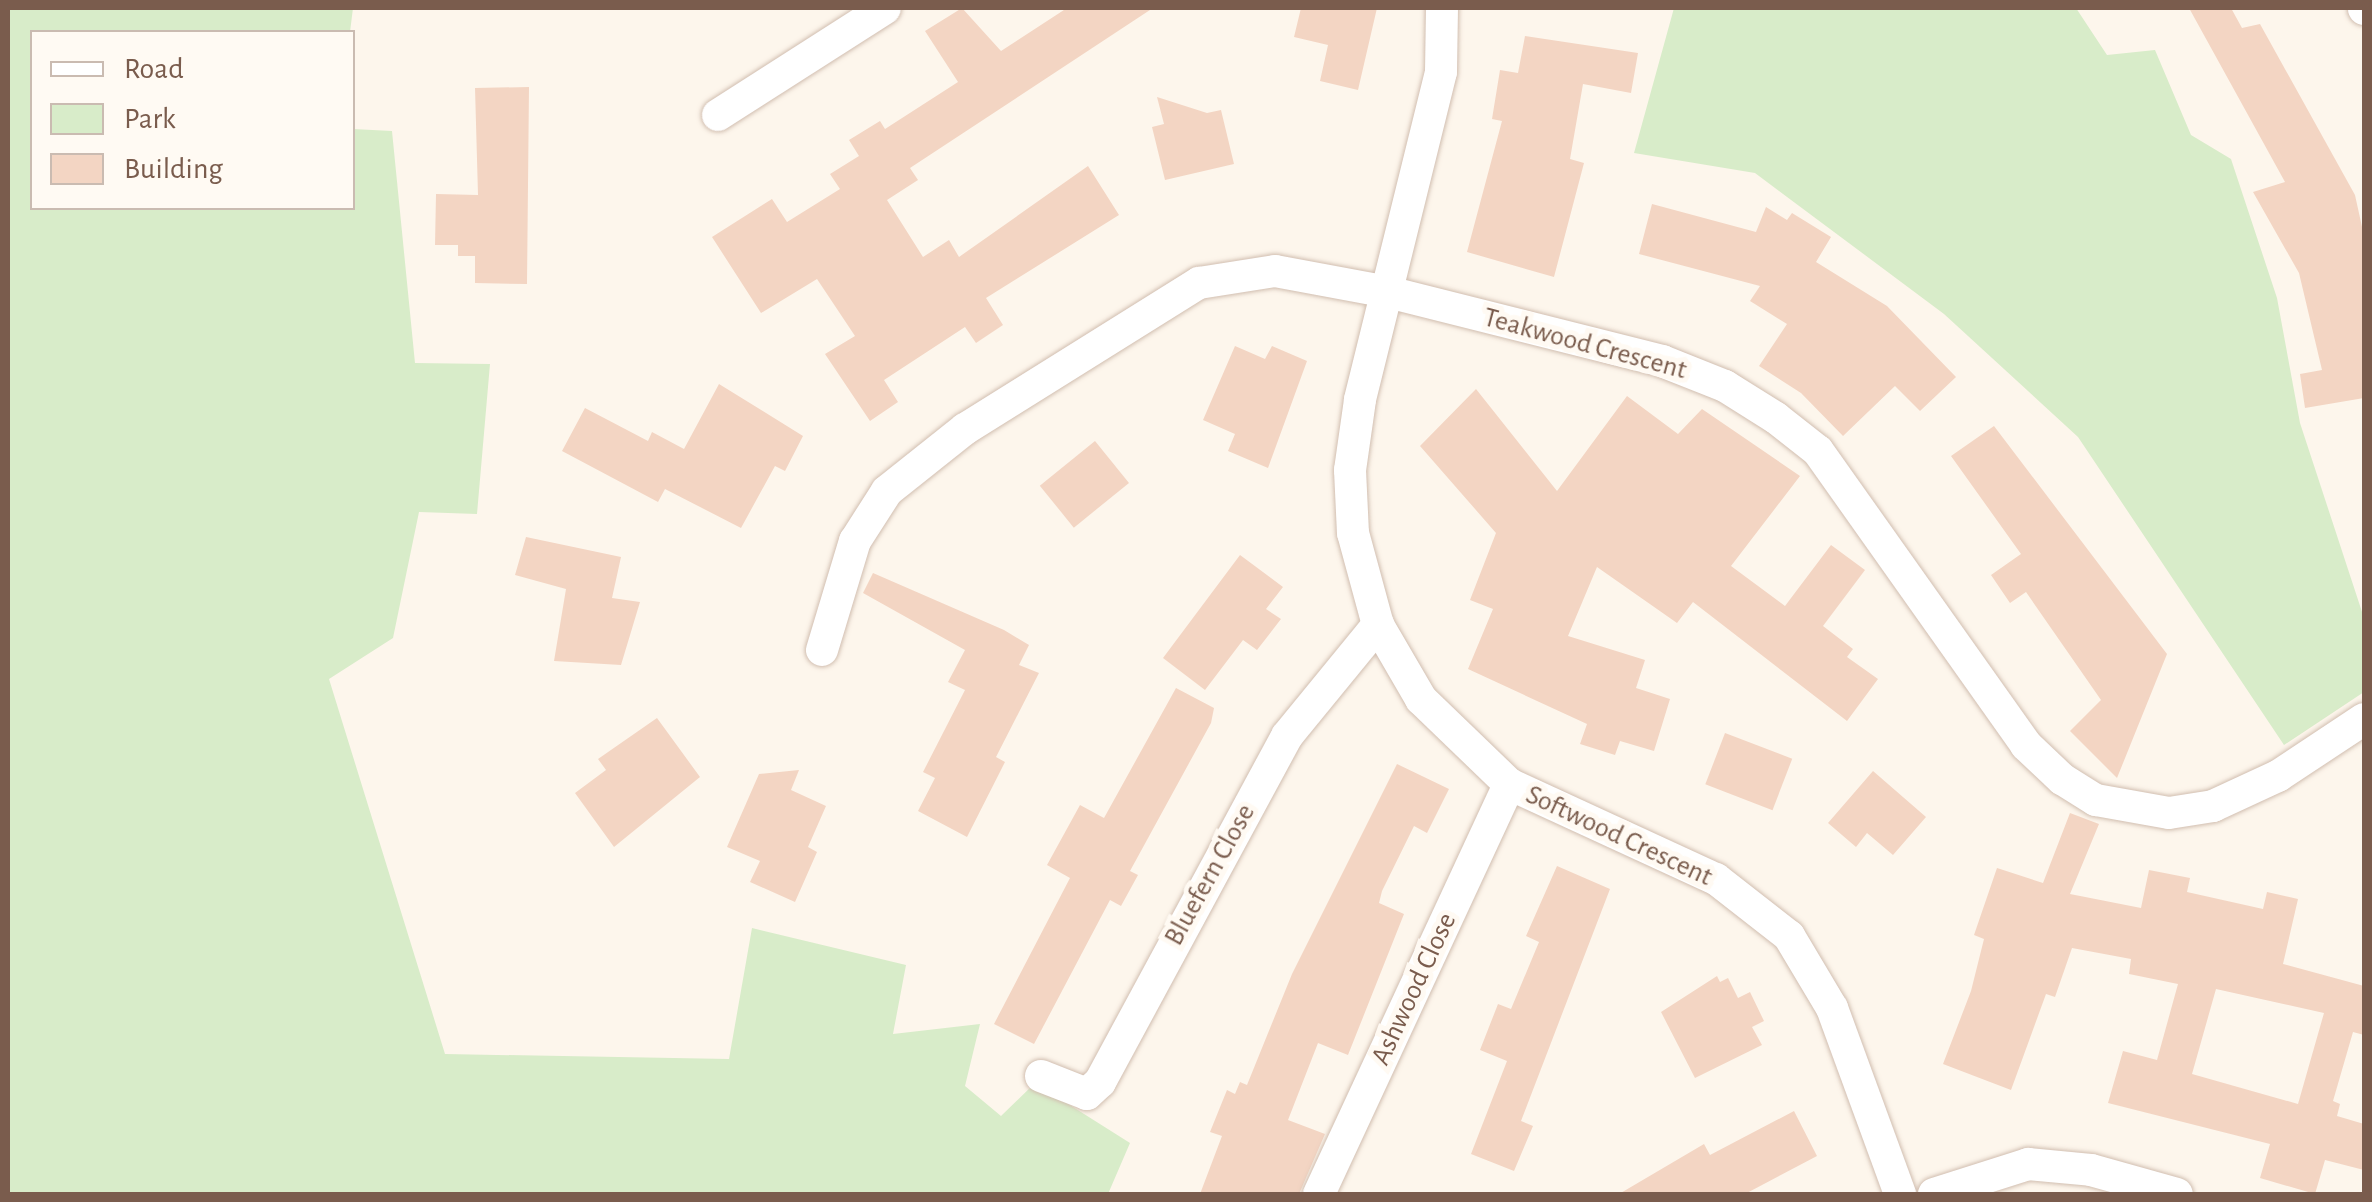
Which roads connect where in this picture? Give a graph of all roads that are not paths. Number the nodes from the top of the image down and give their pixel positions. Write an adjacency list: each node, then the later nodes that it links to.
1 (886, 8): 3 (street)
2 (1442, 8): 4 (street, Softwood Crescent)
3 (718, 115)
4 (1388, 292): 5 (street, Softwood Crescent); 6 (street, Teakwood Crescent); 7 (street, Teakwood Crescent)
5 (1378, 625): 8 (street, Softwood Crescent); 9 (street, Bluefern Close)
6 (822, 650)
7 (2364, 719)
8 (1510, 784): 10 (street, Ashwood Close); 11 (street, Softwood Crescent)
9 (1041, 1076)
10 (1318, 1194)
11 (1900, 1194)
12 (1934, 1194): 13 (street)
13 (2178, 1194)

